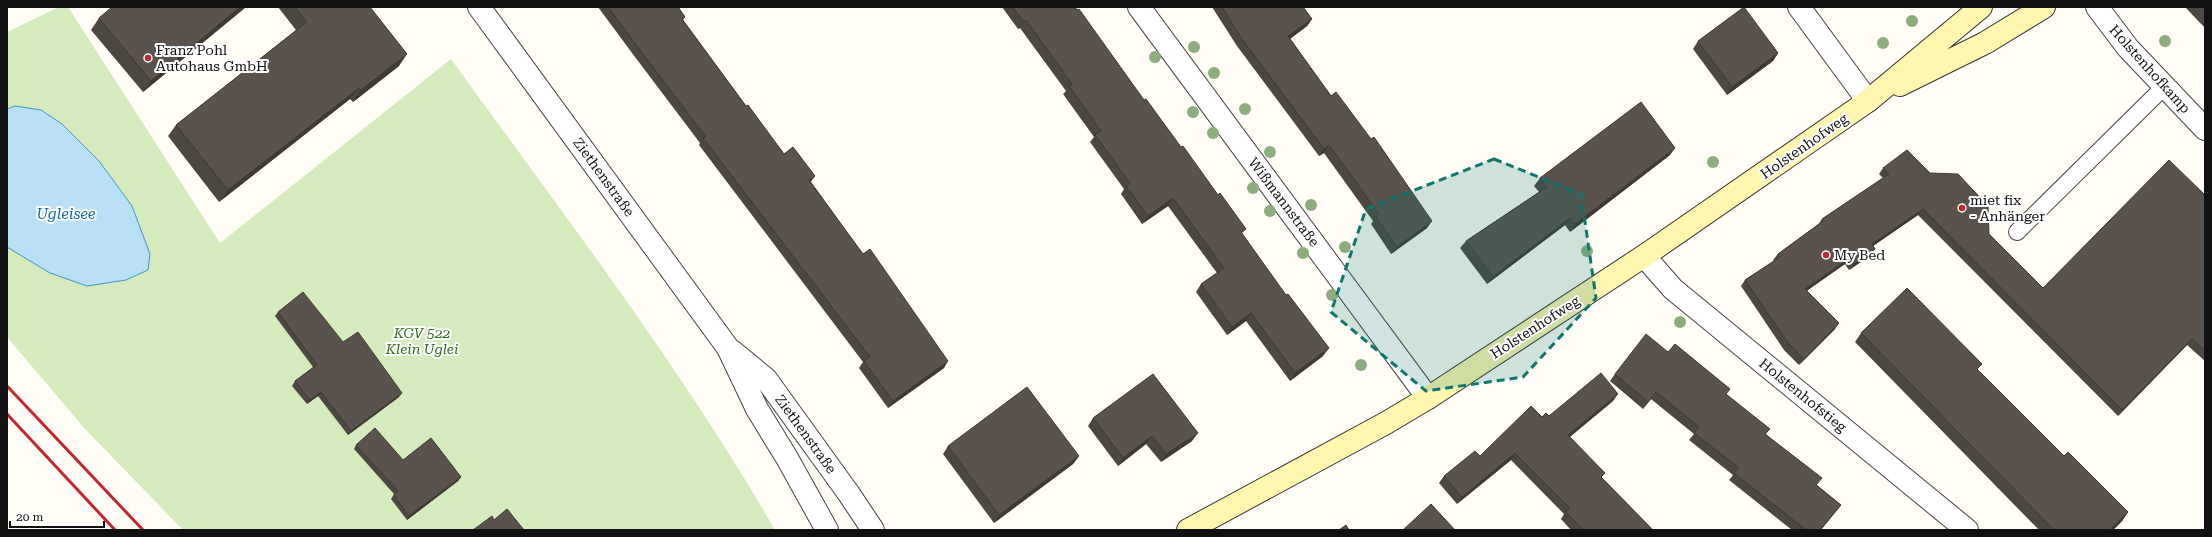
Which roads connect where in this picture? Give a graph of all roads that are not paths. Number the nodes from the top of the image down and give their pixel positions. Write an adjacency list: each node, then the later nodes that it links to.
1 (479, 7): 12 (street, Ziethenstraße)
2 (1140, 7): 13 (street, Wißmannstraße)
3 (1799, 7): 8 (street)
4 (1980, 7): 8 (main road, Holstenhofweg)
5 (2044, 7): 8 (main road, Holstenhofweg)
6 (2097, 7): 7 (street, Holstenhofkamp)
7 (2165, 86): 9 (street, Holstenhofkamp); 10 (lane)
8 (1868, 101): 11 (main road, Holstenhofweg)
9 (2205, 129)
10 (2017, 232)
11 (1644, 256): 13 (main road, Holstenhofweg); 17 (street, Holstenhofstieg)
12 (728, 348): 14 (street, Ziethenstraße); 15 (street, Ziethenstraße)
13 (1428, 398): 16 (main road, Holstenhofweg)
14 (827, 530)
15 (873, 530)
16 (1188, 530)
17 (1967, 530)

